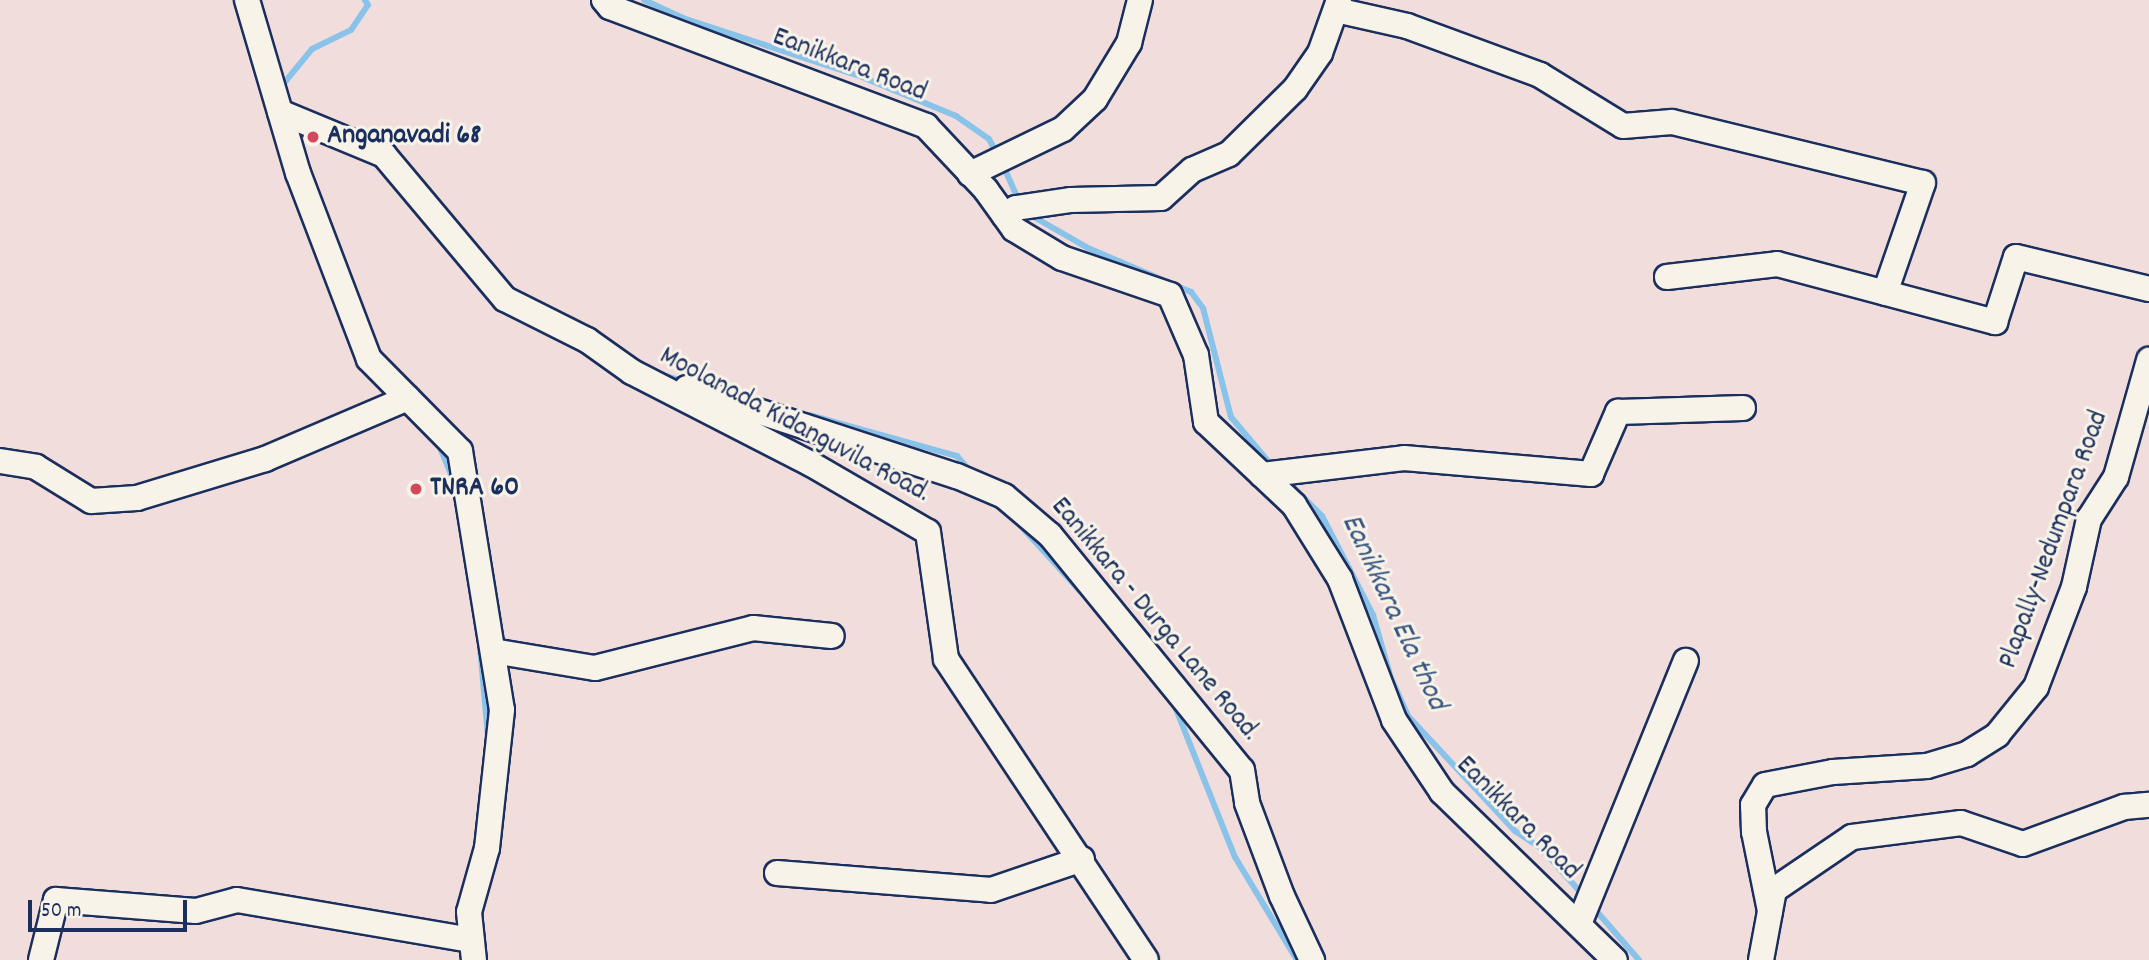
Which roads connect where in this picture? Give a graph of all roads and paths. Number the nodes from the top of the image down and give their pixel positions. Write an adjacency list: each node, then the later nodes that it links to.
1 (247, 0): 5 (street)
2 (604, 0): 6 (street, Eanikkara Road)
3 (1140, 0): 6 (street)
4 (1337, 5): 7 (street); 10 (street)
5 (277, 103): 12 (street, Moolanada Kidanguvila Road.); 13 (street)
6 (989, 166): 7 (street, Eanikkara Road)
7 (1004, 215): 16 (street, Eanikkara Road)
8 (1667, 276): 10 (street)
9 (2149, 289): 10 (street)
10 (1885, 293)
11 (2149, 360): 23 (street, Plapally-Nedumpara Road)
12 (632, 372): 21 (street, Moolanada Kidanguvila Road.); 28 (street, Eanikkara - Durga Lane Road.)
13 (408, 398): 15 (street); 18 (street)
14 (1743, 408): 16 (street)
15 (0, 461)
16 (1262, 475): 24 (street, Eanikkara Road)
17 (832, 636): 18 (street)
18 (493, 652): 25 (street)
19 (1686, 661): 24 (street)
20 (2149, 804): 23 (street, Plapally-Nedumpara Road)
21 (1082, 859): 22 (street); 27 (street, Moolanada Kidanguvila Road.)
22 (777, 873)
23 (1770, 911): 30 (street, Plapally-Nedumpara Road)
24 (1578, 924): 29 (street, Eanikkara Road)
25 (473, 950): 26 (street)
26 (41, 960)
27 (1146, 960)
28 (1312, 960)
29 (1615, 960)
30 (1761, 960)

